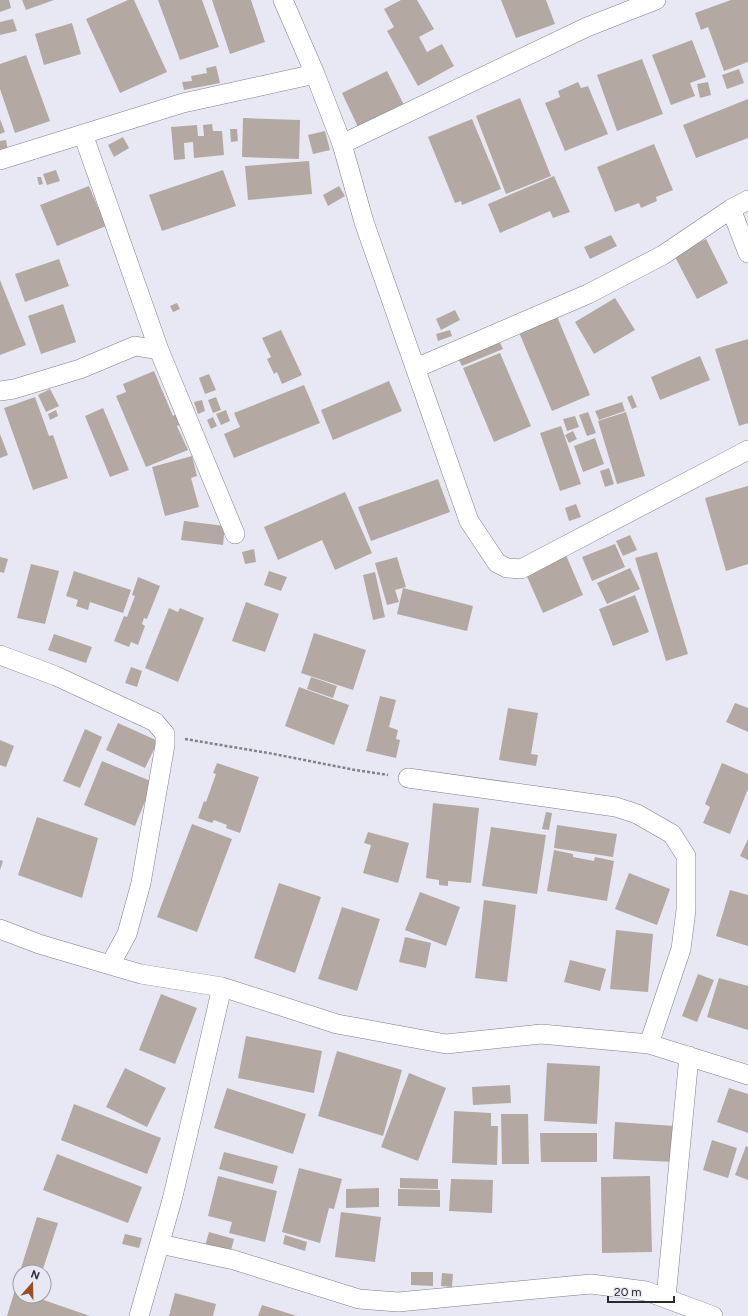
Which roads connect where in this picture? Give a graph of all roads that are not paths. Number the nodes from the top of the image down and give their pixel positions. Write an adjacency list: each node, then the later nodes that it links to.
1 (283, 0): 3 (street)
2 (656, 0): 5 (street)
3 (315, 74): 4 (street); 5 (street)
4 (83, 134): 6 (street); 10 (street)
5 (342, 144): 13 (street)
6 (0, 160)
7 (748, 200): 8 (street)
8 (730, 209): 9 (street); 13 (street)
9 (748, 253)
10 (150, 324): 11 (street); 12 (street)
11 (136, 346): 12 (street); 14 (street)
12 (159, 350): 16 (street)
13 (416, 368): 15 (street)
14 (0, 392)
15 (748, 450)
16 (235, 534)
17 (0, 655): 20 (street)
18 (408, 778): 22 (street)
19 (0, 929): 20 (street)
20 (110, 965): 21 (street)
21 (222, 987): 22 (street); 25 (street)
22 (649, 1044): 23 (street)
23 (689, 1056): 24 (street); 26 (street)
24 (748, 1075)
25 (160, 1244): 27 (street); 28 (street)
26 (666, 1298): 27 (street); 29 (street)
27 (380, 1308)
28 (139, 1316)
29 (713, 1316)

